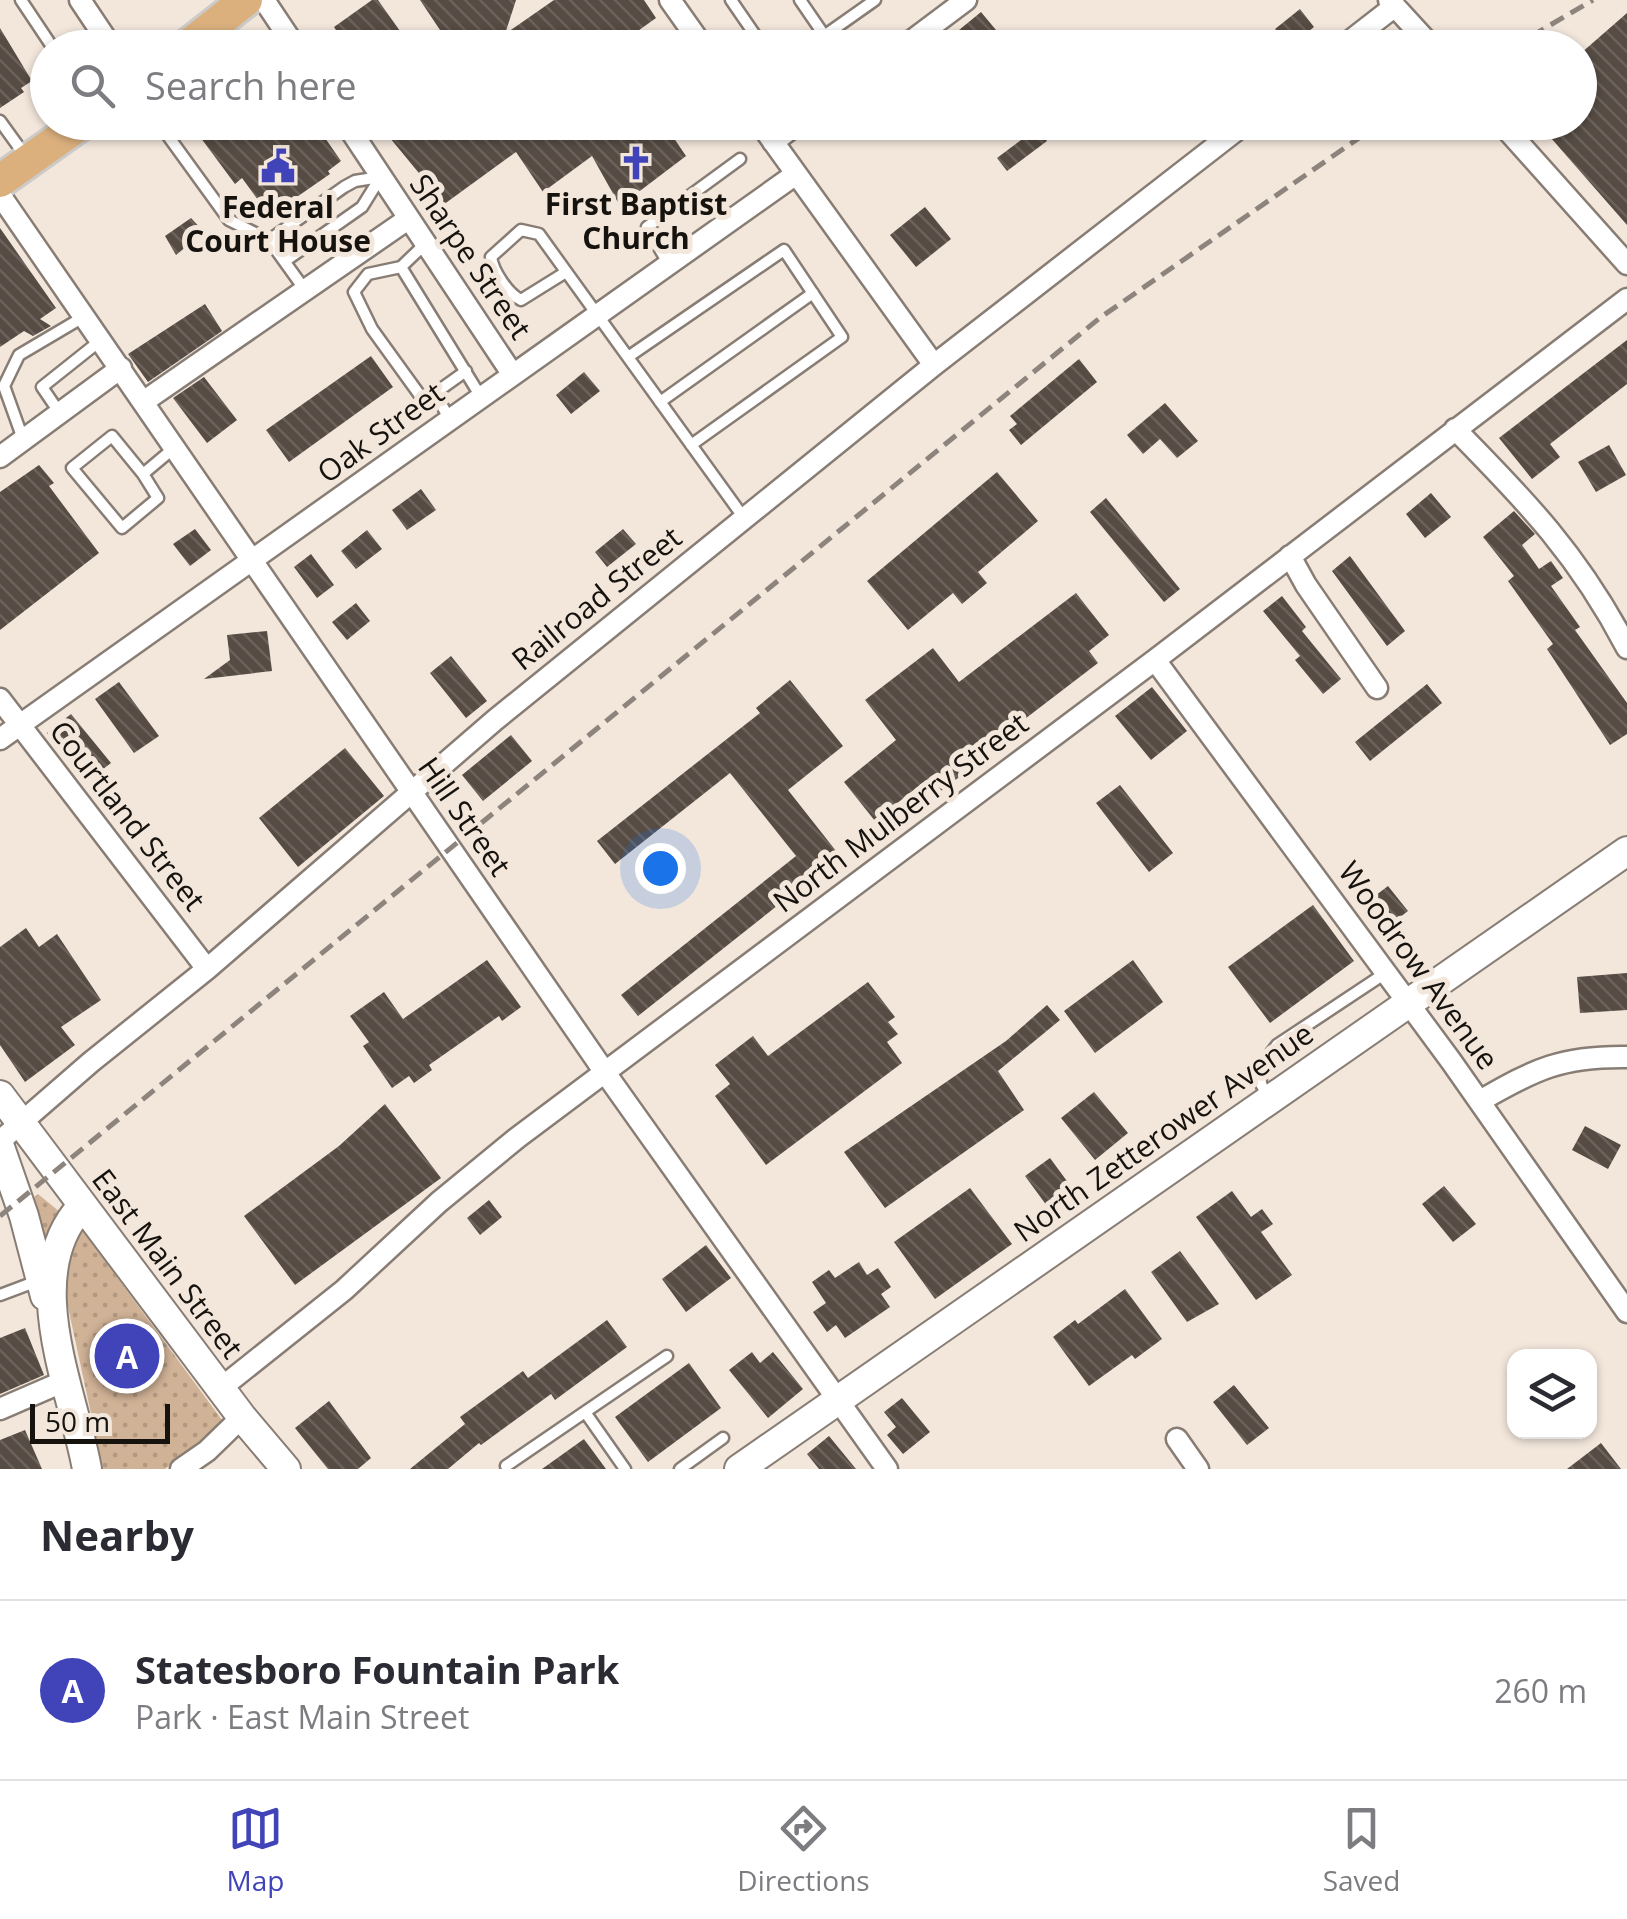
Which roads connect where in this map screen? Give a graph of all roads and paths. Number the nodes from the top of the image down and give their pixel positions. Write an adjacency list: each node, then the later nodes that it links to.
1 (22, 0): 11 (lane)
2 (80, 0): 12 (street)
3 (246, 0): 13 (main road)
4 (264, 0): 14 (street)
5 (670, 0): 15 (street)
6 (731, 0): 16 (lane)
7 (800, 0): 17 (lane)
8 (966, 0): 19 (street)
9 (872, 1): 18 (lane)
10 (1392, 3): 20 (street); 21 (street)
11 (41, 30)
12 (100, 30)
13 (207, 30)
14 (284, 30)
15 (691, 30)
16 (752, 30)
17 (821, 30)
18 (831, 30)
19 (926, 30)
20 (1361, 30)
21 (1416, 30)
22 (0, 121): 31 (lane)
23 (57, 140): 31 (main road)
24 (171, 140): 35 (lane)
25 (356, 140): 33 (street, Sharpe Street)
26 (776, 140): 29 (street)
27 (1224, 140): 49 (street, Railroad Street)
28 (1516, 140): 39 (street)
29 (773, 142): 32 (street)
30 (740, 159): 38 (lane)
31 (8, 174): 46 (street, Hill Street)
32 (796, 174): 38 (street, Oak Street); 49 (street)
33 (380, 177): 34 (street, Sharpe Street); 35 (lane); 37 (lane)
34 (408, 219): 36 (street, Sharpe Street); 42 (street)
35 (268, 240): 37 (lane)
36 (425, 244): 40 (lane); 52 (street, Sharpe Street)
37 (285, 261): 42 (lane)
38 (669, 264): 45 (street, Oak Street)
39 (1627, 264)
40 (401, 267): 51 (lane); 53 (lane)
41 (566, 272): 41 (lane); 45 (lane)
42 (305, 290): 55 (street)
43 (813, 294): 48 (lane); 56 (lane); 61 (lane)
44 (1627, 299): 59 (street, North Mulberry Street)
45 (597, 315): 48 (lane); 52 (street, Oak Street)
46 (85, 316): 47 (street, Hill Street); 60 (lane)
47 (101, 340): 50 (street, Hill Street); 57 (lane)
48 (628, 357): 56 (lane)
49 (934, 365): 65 (street, Railroad Street)
50 (121, 368): 55 (street, Hill Street); 57 (street)
51 (466, 371): 53 (lane); 54 (lane)
52 (513, 375): 54 (street, Oak Street)
53 (435, 393): 58 (lane)
54 (482, 398): 58 (street, Oak Street)
55 (143, 402): 62 (street, Hill Street)
56 (660, 402): 61 (lane)
57 (60, 413): 60 (street)
58 (450, 420): 67 (street, Oak Street)
59 (1455, 429): 66 (street, North Mulberry Street); 68 (street)
60 (24, 440): 63 (street)
61 (691, 445): 65 (lane)
62 (174, 447): 64 (lane); 67 (street, Hill Street)
63 (0, 457)
64 (142, 474): 64 (lane)
65 (744, 518): 74 (street, Railroad Street)
66 (1290, 556): 69 (street, North Mulberry Street); 70 (street)
67 (253, 561): 72 (street, Oak Street); 74 (street, Hill Street)
68 (1627, 648)
69 (1155, 660): 77 (street, Woodrow Avenue); 80 (street, North Mulberry Street)
70 (1376, 688)
71 (0, 700): 72 (street, Courtland Street)
72 (19, 725): 73 (street, Oak Street); 76 (street, Courtland Street)
73 (0, 739)
74 (411, 794): 76 (street, Railroad Street); 80 (street, Hill Street)
75 (1627, 851): 78 (street, North Zetterower Avenue)
76 (206, 969): 84 (street, Railroad Street)
77 (1387, 972): 78 (street, Woodrow Avenue); 82 (lane)
78 (1409, 1002): 82 (street, North Zetterower Avenue); 83 (street, Woodrow Avenue)
79 (1627, 1057): 83 (street)
80 (606, 1074): 92 (street, North Mulberry Street); 93 (street, Hill Street)
81 (0, 1096): 84 (street, East Main Street)
82 (1269, 1100): 93 (street, North Zetterower Avenue)
83 (1480, 1101): 88 (street, Woodrow Avenue)
84 (5, 1138): 85 (street, East Main Street); 86 (street)
85 (82, 1206): 89 (street); 92 (street, East Main Street)
86 (40, 1279): 87 (lane); 89 (street)
87 (0, 1295)
88 (1627, 1312)
89 (53, 1326): 91 (street)
90 (667, 1356): 95 (lane)
91 (67, 1380): 94 (street); 100 (street)
92 (221, 1388): 96 (street, East Main Street)
93 (838, 1399): 105 (street, North Zetterower Avenue); 106 (street, Hill Street)
94 (0, 1409)
95 (585, 1412): 99 (lane); 103 (lane)
96 (242, 1417): 101 (street); 102 (street, East Main Street)
97 (723, 1438): 104 (lane)
98 (1177, 1440): 107 (street)
99 (506, 1466)
100 (87, 1469)
101 (180, 1469)
102 (286, 1469)
103 (624, 1469)
104 (680, 1469)
105 (740, 1469)
106 (887, 1469)
107 (1198, 1469)

